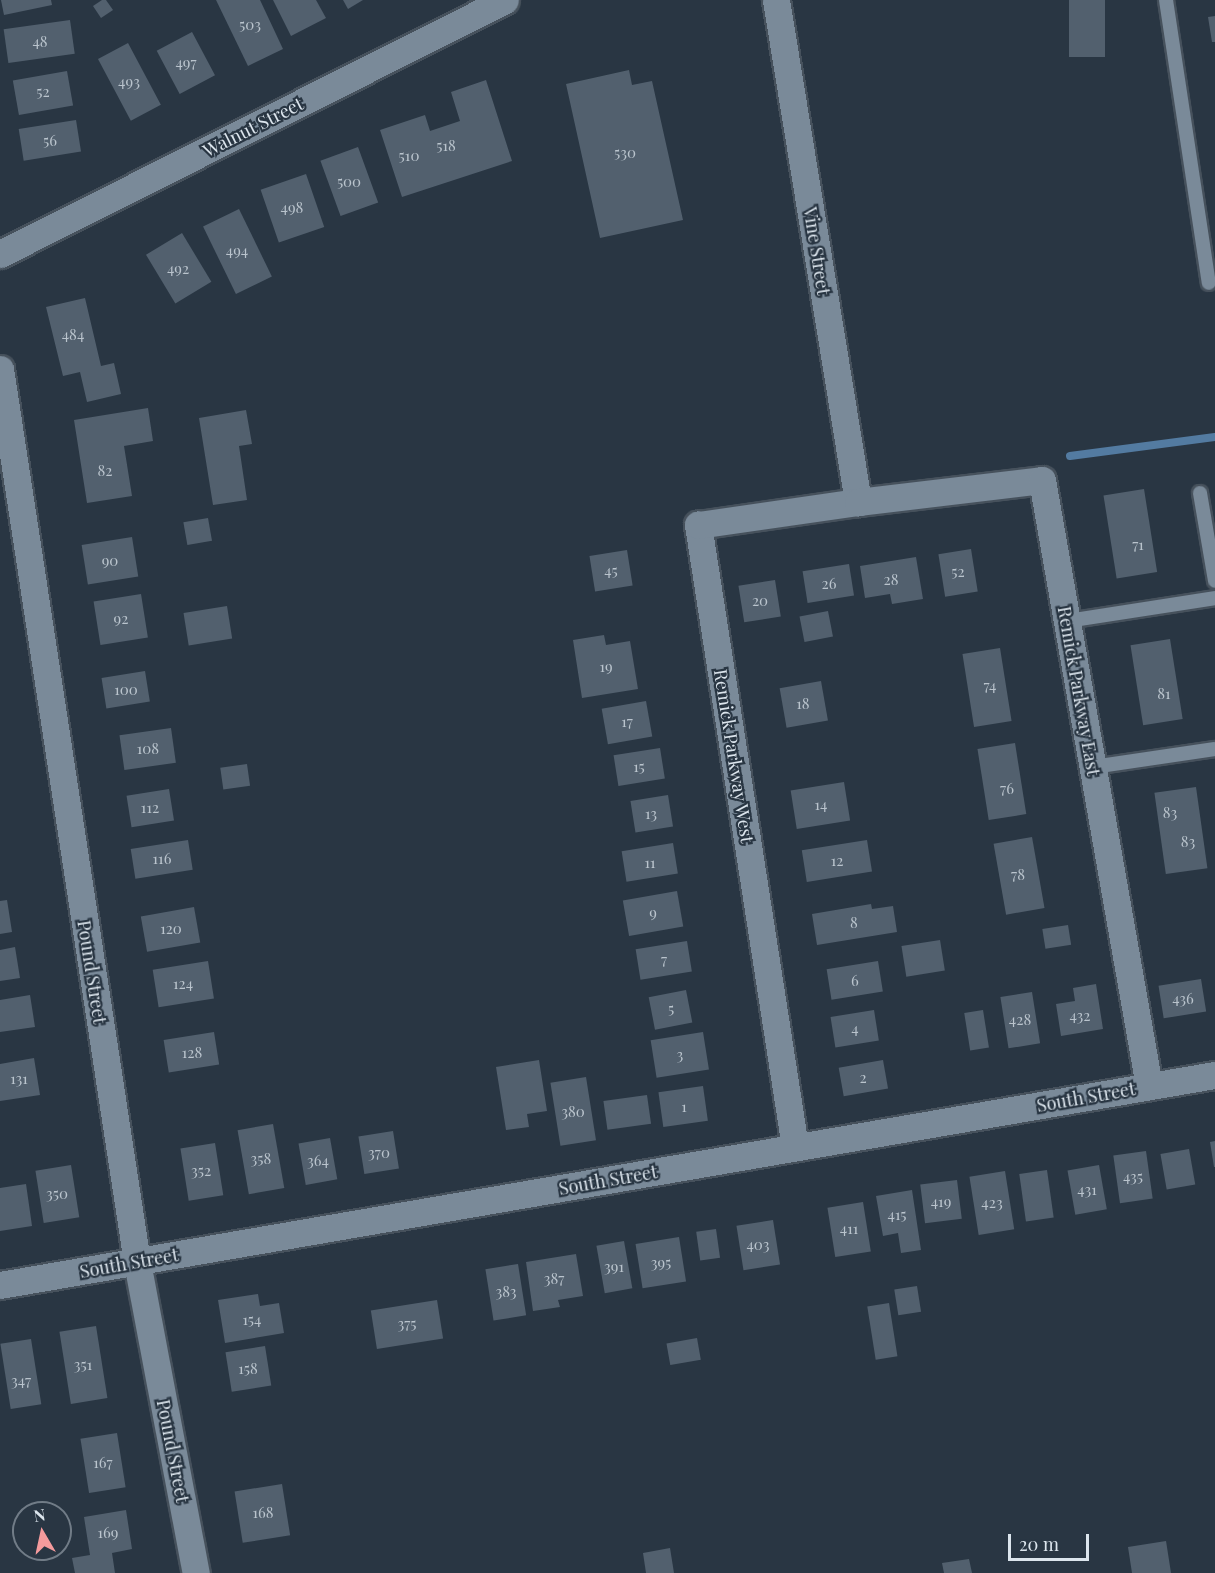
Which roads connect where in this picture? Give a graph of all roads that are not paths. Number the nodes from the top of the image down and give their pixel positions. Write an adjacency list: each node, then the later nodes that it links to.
1 (505, 0): 4 (street, Walnut Street)
2 (776, 0): 8 (street, Vine Street)
3 (1166, 0): 5 (lane)
4 (0, 254)
5 (1209, 283)
6 (0, 369): 17 (street, Pound Street)
7 (1200, 494): 9 (lane)
8 (858, 501): 11 (street, Remick Parkway East); 16 (street, Remick Parkway West)
9 (1215, 581)
10 (1215, 598): 11 (lane)
11 (1067, 621): 13 (street, Remick Parkway East)
12 (1215, 749): 13 (lane)
13 (1093, 767): 15 (street, Remick Parkway East)
14 (1215, 1075): 15 (street, South Street)
15 (1149, 1086): 16 (street, South Street)
16 (795, 1147): 17 (street, South Street)
17 (137, 1262): 18 (street, South Street); 19 (street, Pound Street)
18 (0, 1284)
19 (196, 1573)

